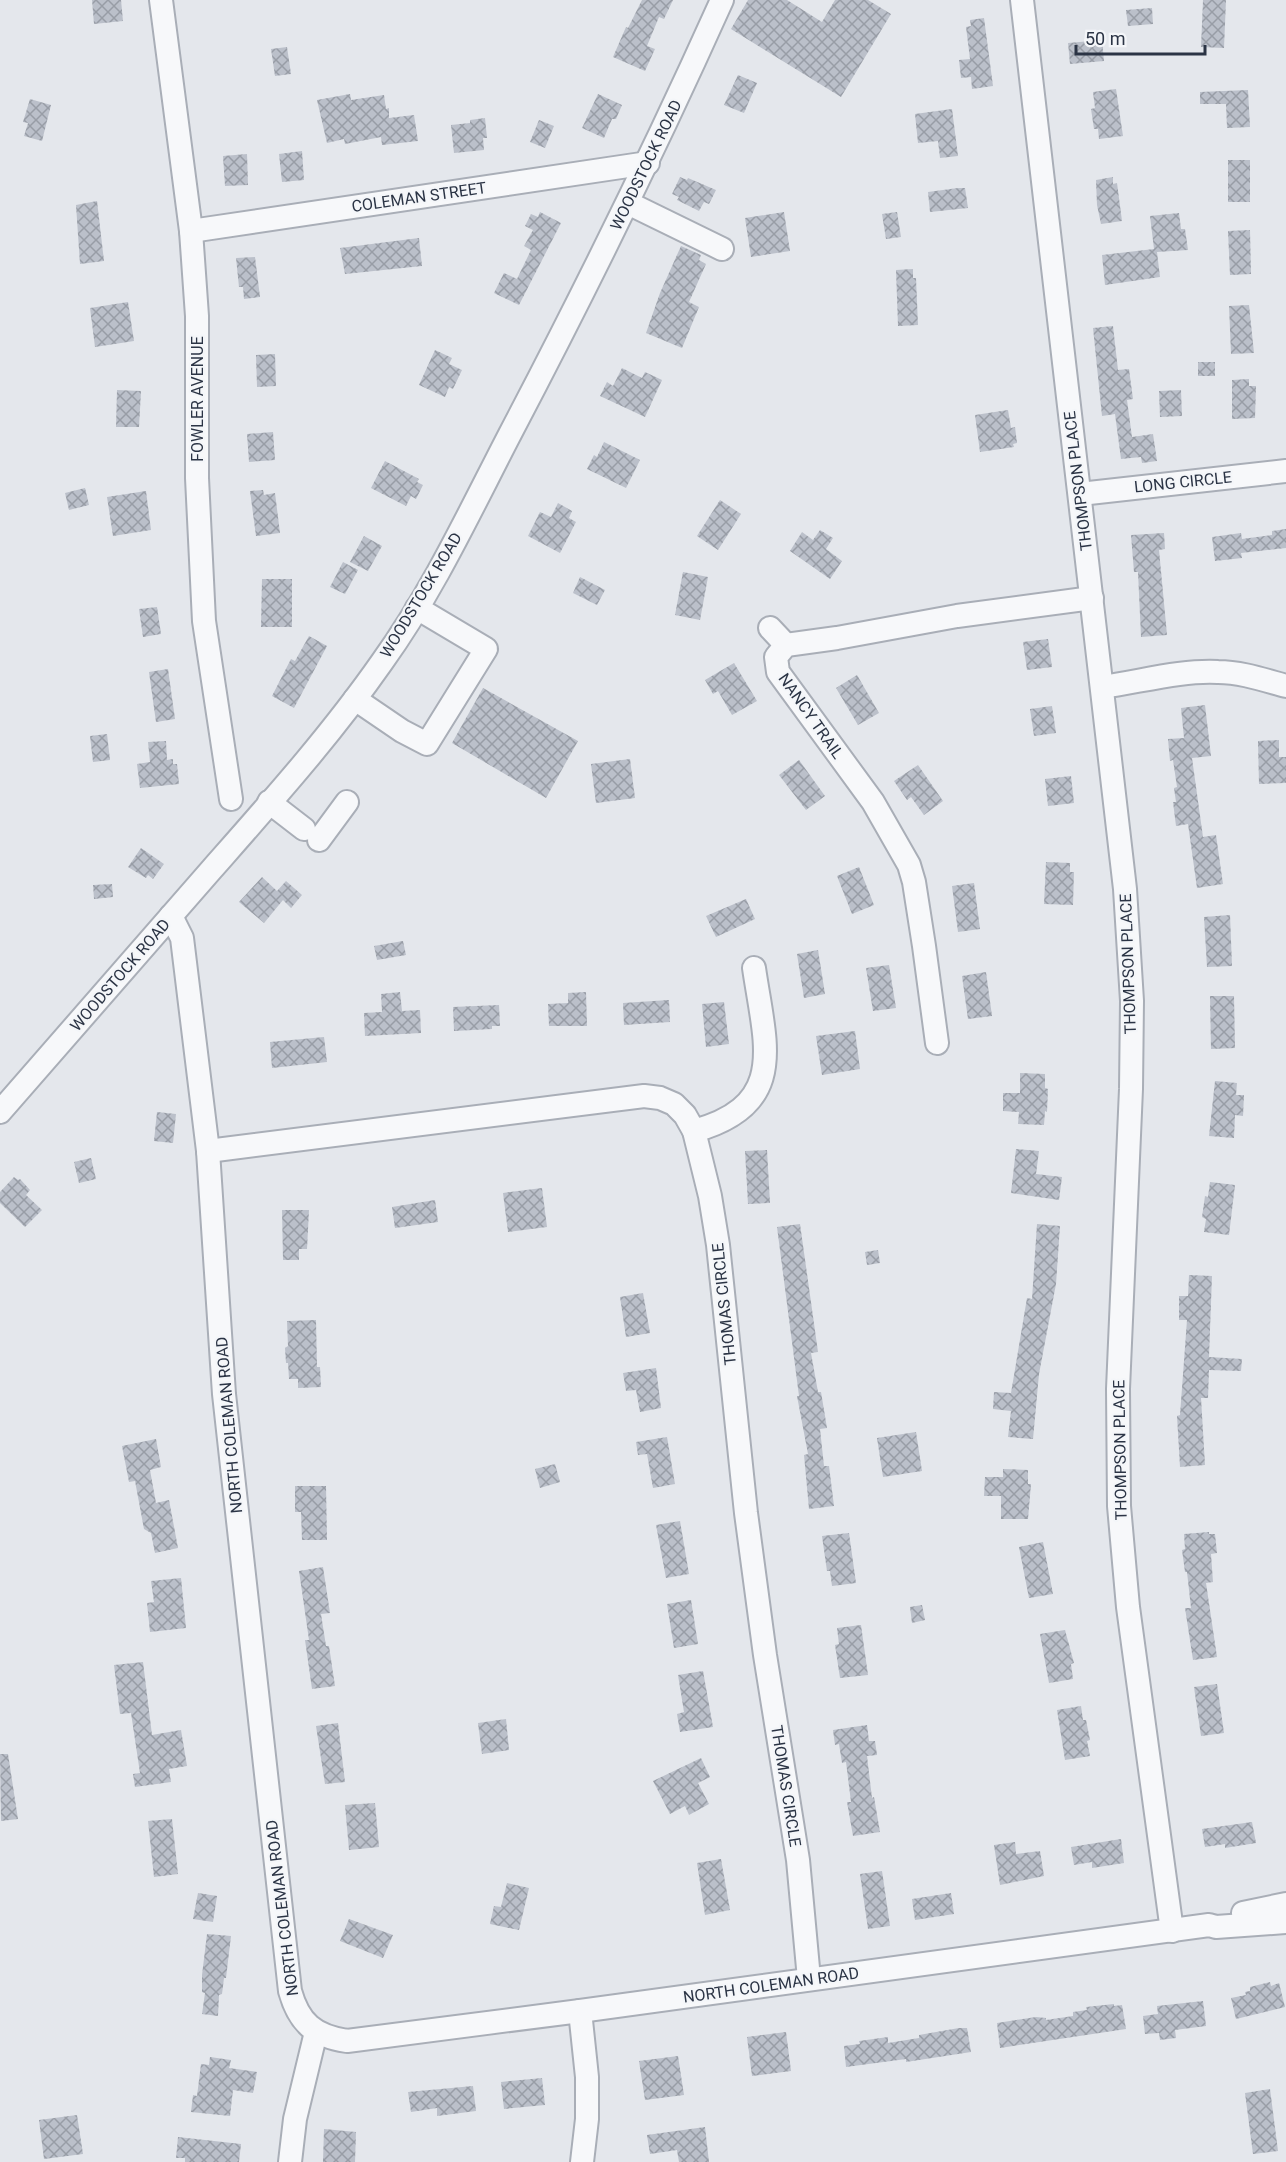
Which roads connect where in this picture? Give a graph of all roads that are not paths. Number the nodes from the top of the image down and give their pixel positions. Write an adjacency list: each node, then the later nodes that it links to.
1 (161, 0): 6 (street, FOWLER AVENUE)
2 (722, 0): 4 (street, WOODSTOCK ROAD)
3 (1022, 0): 9 (street, THOMPSON PLACE)
4 (648, 163): 5 (street, WOODSTOCK ROAD); 6 (street, COLEMAN STREET)
5 (628, 202): 7 (street); 11 (street, WOODSTOCK ROAD)
6 (191, 231): 17 (street, FOWLER AVENUE)
7 (722, 249)
8 (1286, 471): 9 (street, LONG CIRCLE)
9 (1080, 494): 10 (street, THOMPSON PLACE)
10 (1092, 598): 13 (street, NANCY TRAIL); 15 (street, THOMPSON PLACE)
11 (417, 608): 16 (street, WOODSTOCK ROAD); 16 (street)
12 (770, 628): 13 (street)
13 (786, 645): 22 (street, NANCY TRAIL)
14 (1286, 686): 15 (street)
15 (1102, 687): 29 (street, THOMPSON PLACE)
16 (355, 699): 18 (street, WOODSTOCK ROAD)
17 (231, 799)
18 (269, 802): 19 (street); 20 (street, WOODSTOCK ROAD)
19 (347, 802)
20 (171, 916): 23 (street, WOODSTOCK ROAD); 25 (street, NORTH COLEMAN ROAD)
21 (754, 968): 24 (street)
22 (938, 1043)
23 (0, 1112)
24 (694, 1131): 25 (street, THOMAS CIRCLE); 30 (street, THOMAS CIRCLE)
25 (208, 1151): 32 (street, NORTH COLEMAN ROAD)
26 (1286, 1904): 28 (street, NORTH COLEMAN ROAD)
27 (1286, 1922): 28 (street, NORTH COLEMAN ROAD)
28 (1209, 1925): 29 (street, NORTH COLEMAN ROAD)
29 (1172, 1931): 30 (street, NORTH COLEMAN ROAD)
30 (809, 1979): 31 (street, NORTH COLEMAN ROAD)
31 (580, 2011): 32 (street, NORTH COLEMAN ROAD); 34 (street)
32 (316, 2032): 33 (street)
33 (290, 2162)
34 (582, 2162)

